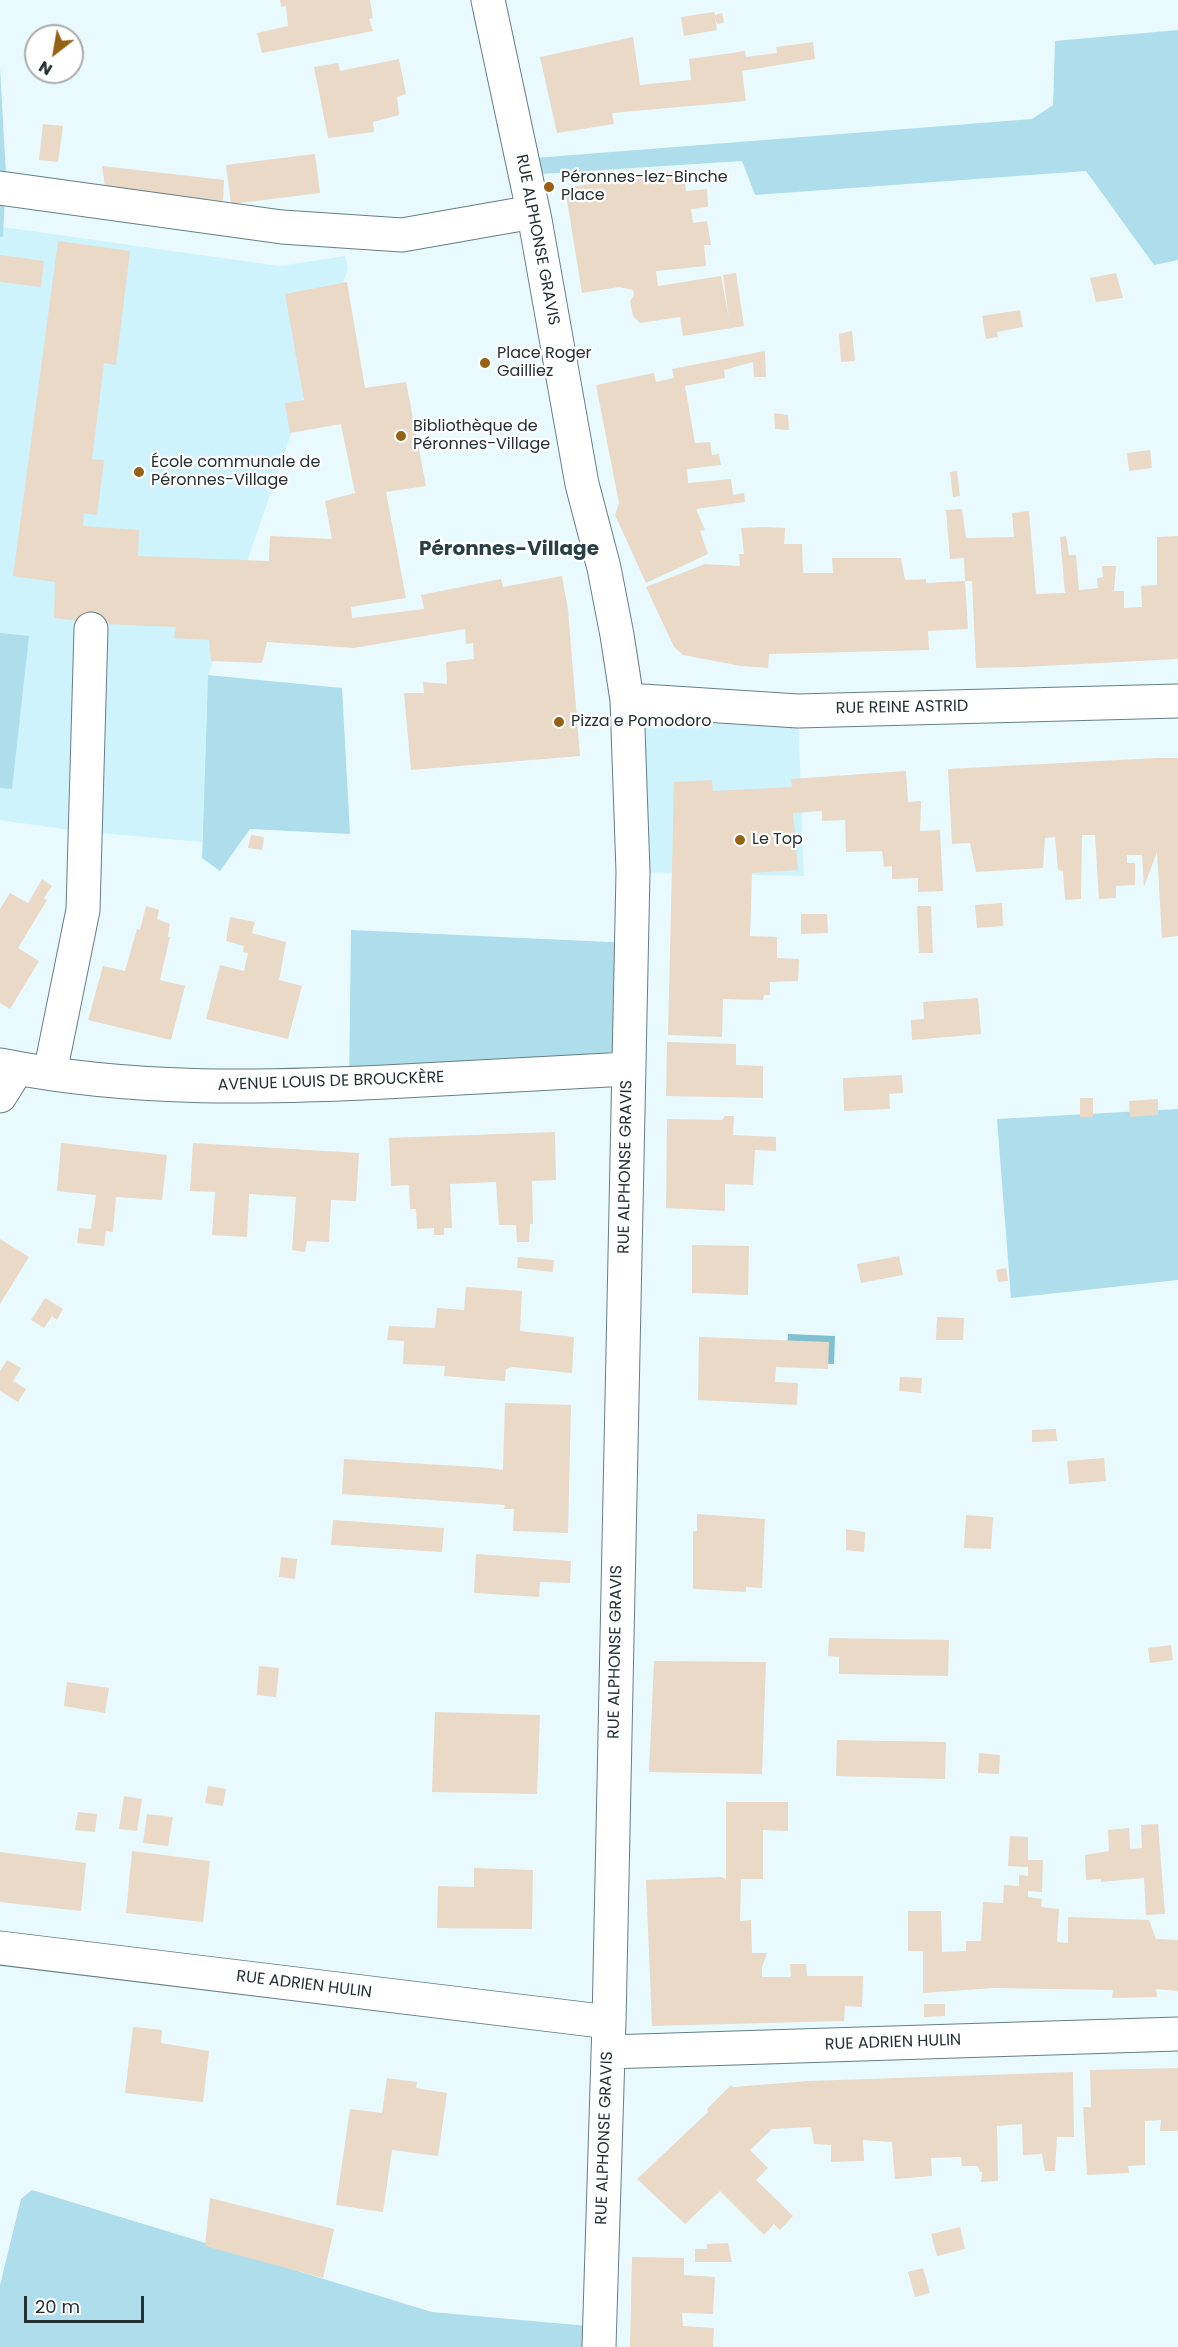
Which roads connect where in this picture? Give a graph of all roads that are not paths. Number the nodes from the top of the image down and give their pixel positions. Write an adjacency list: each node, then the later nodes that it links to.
1 (488, 0): 3 (street, RUE ALPHONSE GRAVIS)
2 (0, 188): 3 (street)
3 (534, 212): 5 (street, RUE ALPHONSE GRAVIS)
4 (91, 628): 9 (street)
5 (627, 700): 6 (street, RUE REINE ASTRID); 8 (street, RUE ALPHONSE GRAVIS)
6 (1178, 701)
7 (9, 1067): 9 (street, AVENUE LOUIS DE BROUCKÈRE); 10 (street)
8 (627, 1069): 9 (street, AVENUE LOUIS DE BROUCKÈRE); 13 (street, RUE ALPHONSE GRAVIS)
9 (50, 1073)
10 (0, 1096)
11 (0, 1948): 13 (street, RUE ADRIEN HULIN)
12 (1178, 2034): 13 (street, RUE ADRIEN HULIN)
13 (608, 2037): 14 (street, RUE ALPHONSE GRAVIS)
14 (598, 2347)

